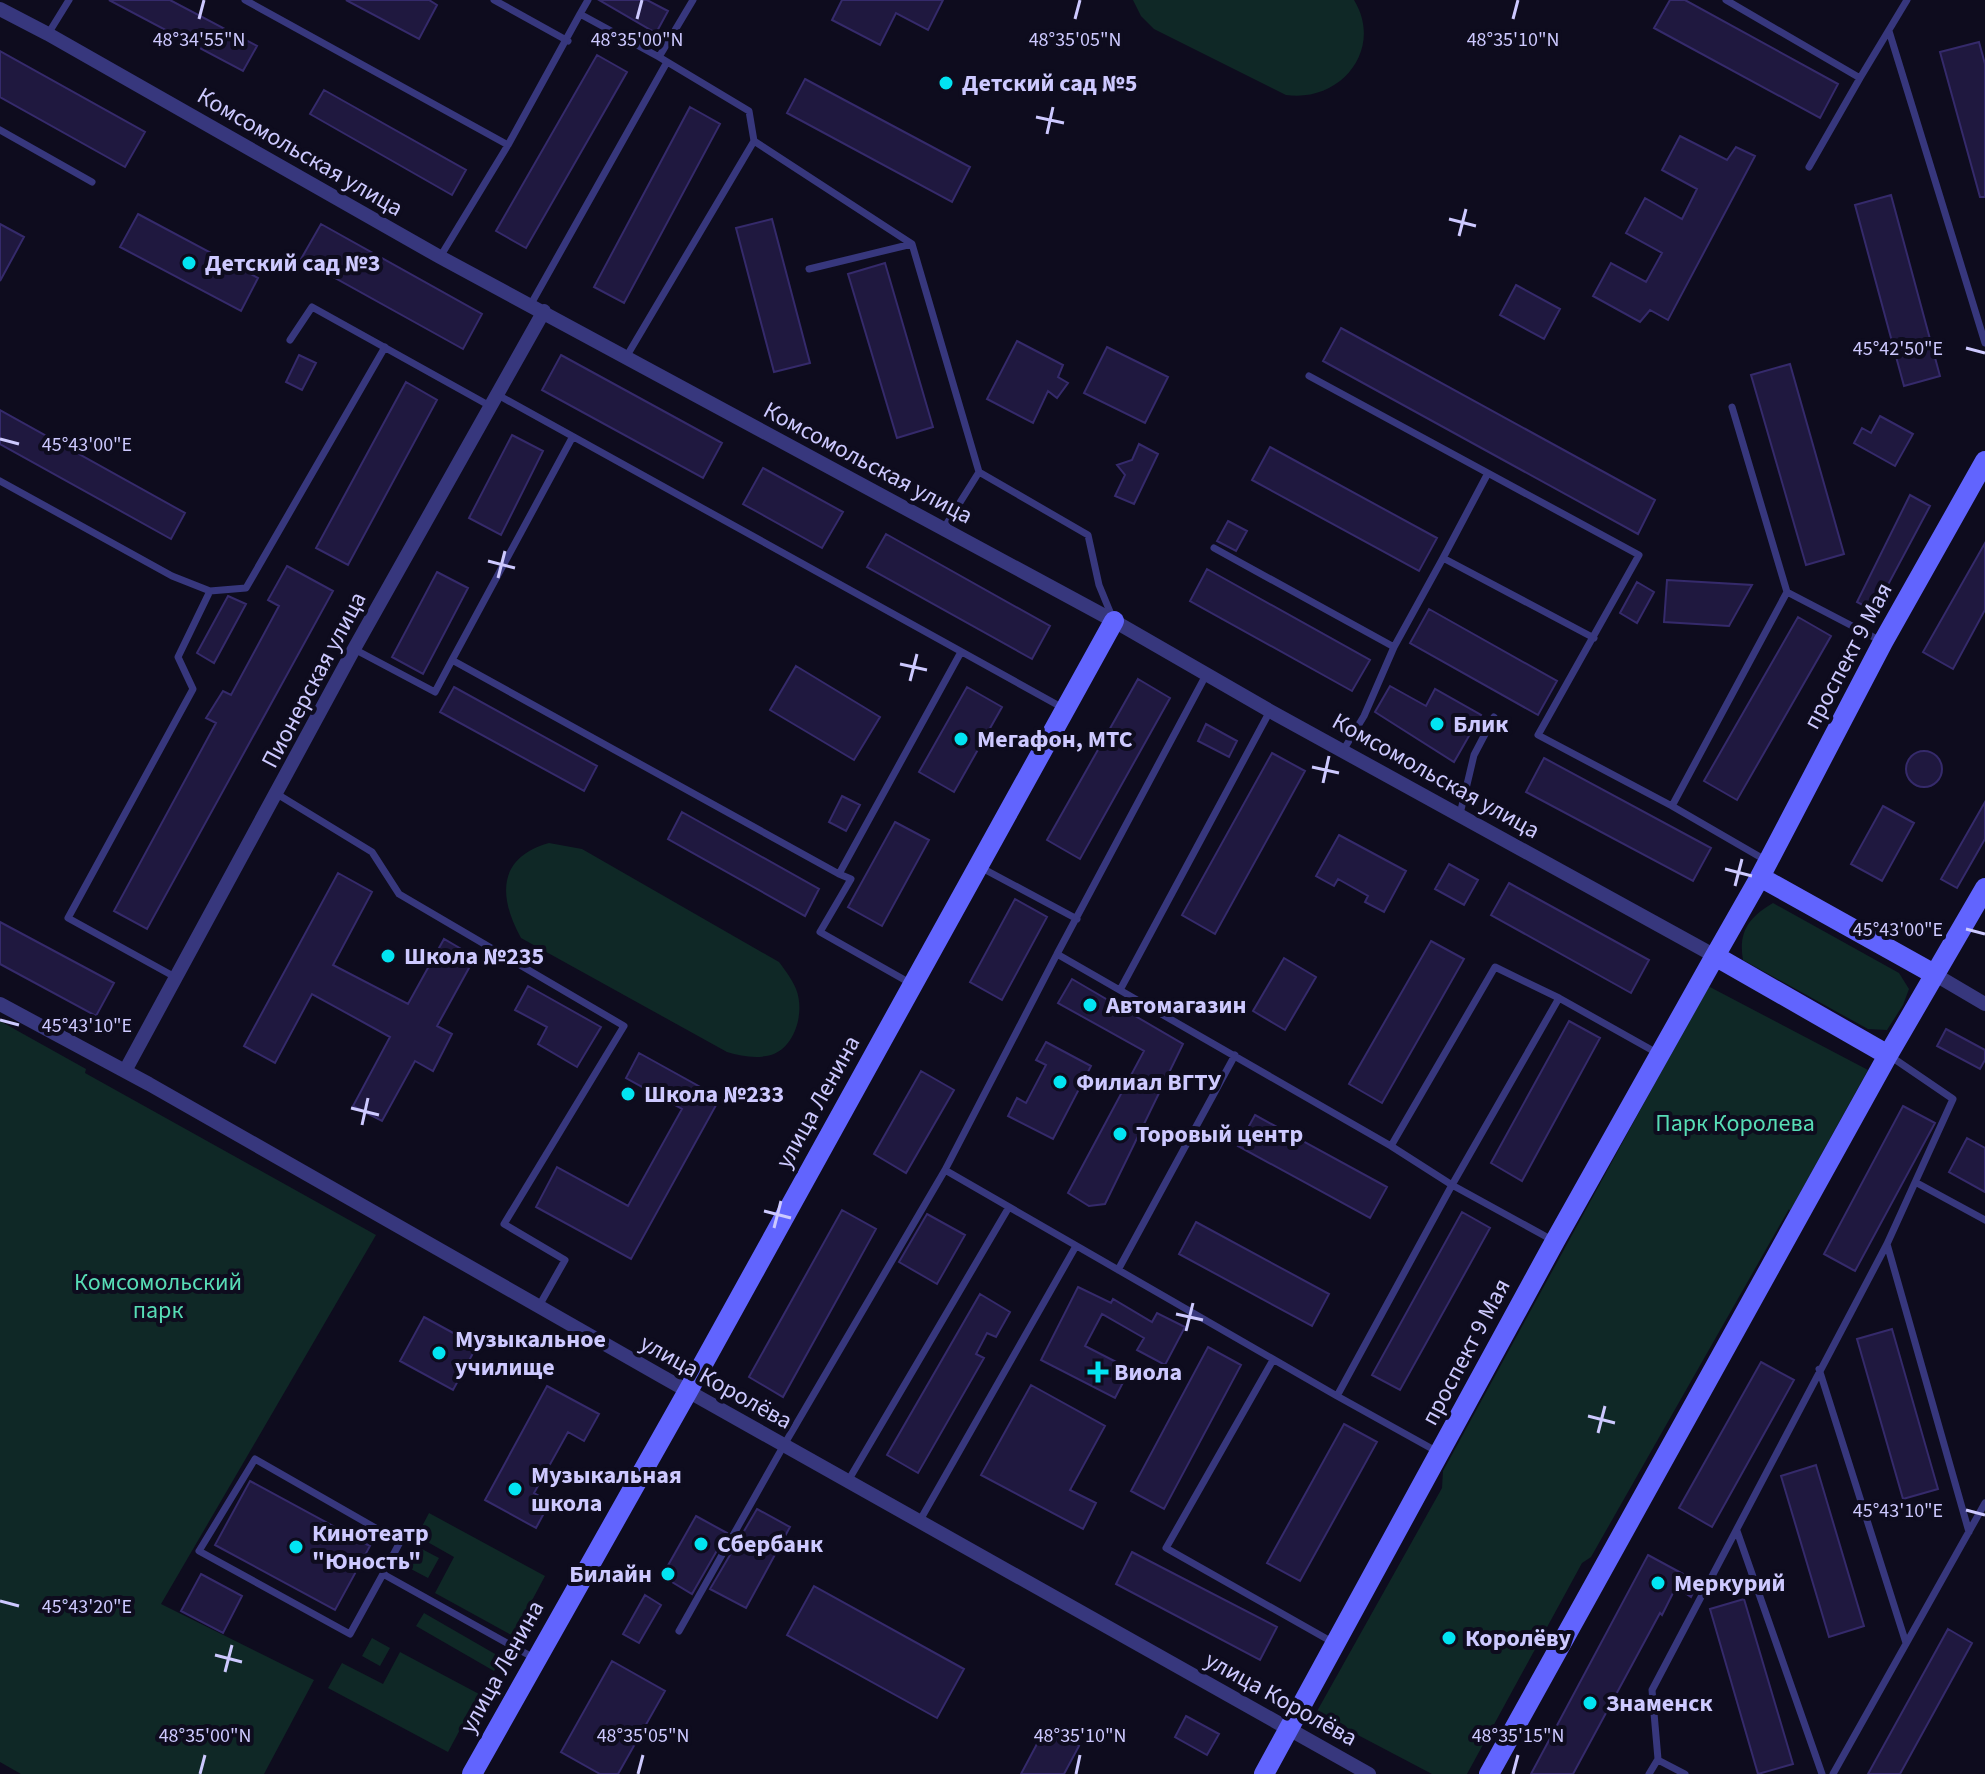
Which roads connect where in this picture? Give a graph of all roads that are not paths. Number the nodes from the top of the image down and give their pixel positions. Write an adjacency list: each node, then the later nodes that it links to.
1 (69, 0): 11 (lane)
2 (245, 0): 18 (lane)
3 (494, 0): 12 (lane)
4 (588, 0): 9 (lane)
5 (693, 0): 13 (lane)
6 (1726, 0): 15 (lane)
7 (1907, 0): 10 (lane)
8 (0, 9): 11 (street, Комсомольская улица)
9 (580, 14): 12 (lane); 13 (lane)
10 (1889, 31): 15 (lane); 26 (lane)
11 (48, 34): 22 (street, Комсомольская улица)
12 (568, 41): 18 (lane)
13 (659, 57): 14 (lane)
14 (667, 62): 17 (lane); 24 (lane)
15 (1860, 78): 19 (lane)
16 (0, 130): 20 (lane)
17 (754, 141): 21 (lane); 28 (lane)
18 (508, 145): 22 (lane)
19 (1809, 167)
20 (92, 182)
21 (912, 244): 23 (lane); 34 (lane)
22 (440, 257): 24 (street, Комсомольская улица)
23 (809, 269)
24 (537, 308): 28 (street, Комсомольская улица); 30 (street, Пионерская улица)
25 (290, 340): 27 (lane)
26 (1985, 343)
27 (385, 347): 30 (lane); 40 (lane)
28 (625, 359): 37 (street, Комсомольская улица)
29 (1309, 376): 35 (lane)
30 (495, 401): 32 (lane); 46 (street, Пионерская улица)
31 (1732, 407): 41 (lane)
32 (572, 438): 47 (lane); 48 (lane)
33 (1985, 461): 44 (street, проспект 9 Мая)
34 (979, 472): 37 (lane); 42 (lane)
35 (1488, 473): 39 (lane); 43 (lane)
36 (0, 481): 40 (lane)
37 (944, 528): 42 (street, Комсомольская улица)
38 (1214, 548): 45 (lane)
39 (1443, 558): 43 (lane); 45 (lane)
40 (210, 591): 65 (lane)
41 (1787, 592): 44 (lane); 55 (lane)
42 (1114, 621): 49 (street, Комсомольская улица); 50 (street, улица Ленина)
43 (1594, 638): 55 (lane)
44 (1883, 642): 58 (street, проспект 9 Мая)
45 (1394, 647): 53 (lane)
46 (354, 649): 48 (lane); 54 (street, Пионерская улица)
47 (961, 652): 50 (lane); 59 (lane)
48 (452, 660): 59 (lane)
49 (1206, 675): 51 (street, Комсомольская улица); 61 (lane)
50 (1065, 709): 57 (street, улица Ленина)
51 (1270, 711): 53 (street, Комсомольская улица); 67 (lane)
52 (1494, 717): 56 (lane)
53 (1344, 749): 56 (street, Комсомольская улица)
54 (277, 794): 65 (street, Пионерская улица); 85 (lane)
55 (1672, 806): 58 (lane)
56 (1460, 814): 63 (street, Комсомольская улица)
57 (977, 865): 61 (lane); 66 (street, улица Ленина)
58 (1764, 870): 63 (street, проспект 9 Мая); 64 (street)
59 (839, 874): 66 (lane)
60 (1985, 888): 64 (street)
61 (1077, 919): 62 (lane)
62 (1057, 954): 67 (lane); 76 (lane)
63 (1715, 956): 71 (street, проспект 9 Мая); 73 (street)
64 (1934, 974): 70 (street); 73 (street)
65 (177, 978): 74 (street, Пионерская улица)
66 (912, 984): 88 (street, улица Ленина)
67 (1120, 990): 72 (lane)
68 (1559, 998): 71 (lane); 75 (lane); 78 (lane)
69 (0, 1004): 74 (street, улица Королёва)
70 (1985, 1004)
71 (1659, 1054): 81 (street, проспект 9 Мая)
72 (1235, 1055): 75 (lane); 84 (lane)
73 (1888, 1055): 77 (lane); 107 (street)
74 (125, 1071): 85 (street, улица Королёва)
75 (1391, 1146): 78 (lane)
76 (945, 1170): 79 (lane); 90 (lane)
77 (1917, 1183): 80 (lane); 82 (lane)
78 (1452, 1185): 81 (lane); 89 (lane)
79 (1009, 1207): 83 (lane); 92 (lane)
80 (1985, 1220)
81 (1555, 1241): 91 (street, проспект 9 Мая)
82 (1887, 1244): 87 (lane); 96 (lane)
83 (1076, 1246): 84 (lane); 94 (lane)
84 (1118, 1270): 86 (lane)
85 (539, 1306): 88 (street, улица Королёва)
86 (1273, 1360): 89 (lane); 100 (lane)
87 (1819, 1369): 95 (lane); 99 (lane)
88 (688, 1391): 90 (street, улица Королёва); 101 (street, улица Ленина)
89 (1337, 1396): 91 (lane)
90 (784, 1445): 92 (street, улица Королёва); 98 (lane)
91 (1441, 1454): 100 (street, проспект 9 Мая)
92 (848, 1482): 94 (street, улица Королёва)
93 (1985, 1503): 96 (lane)
94 (919, 1522): 102 (street, улица Королёва)
95 (1737, 1531): 103 (lane); 110 (lane)
96 (1969, 1532): 99 (lane)
97 (383, 1574): 97 (lane); 101 (lane)
98 (679, 1631)
99 (1906, 1643): 111 (lane)
100 (1335, 1644): 102 (street, проспект 9 Мая)
101 (536, 1659): 104 (street, улица Ленина)
102 (1289, 1730): 105 (street, проспект 9 Мая); 106 (street, улица Королёва)
103 (1658, 1760): 108 (lane); 109 (lane)
104 (472, 1774)
105 (1264, 1774)
106 (1369, 1774)
107 (1489, 1774)
108 (1649, 1774)
109 (1685, 1774)
110 (1822, 1774)
111 (1833, 1774)

